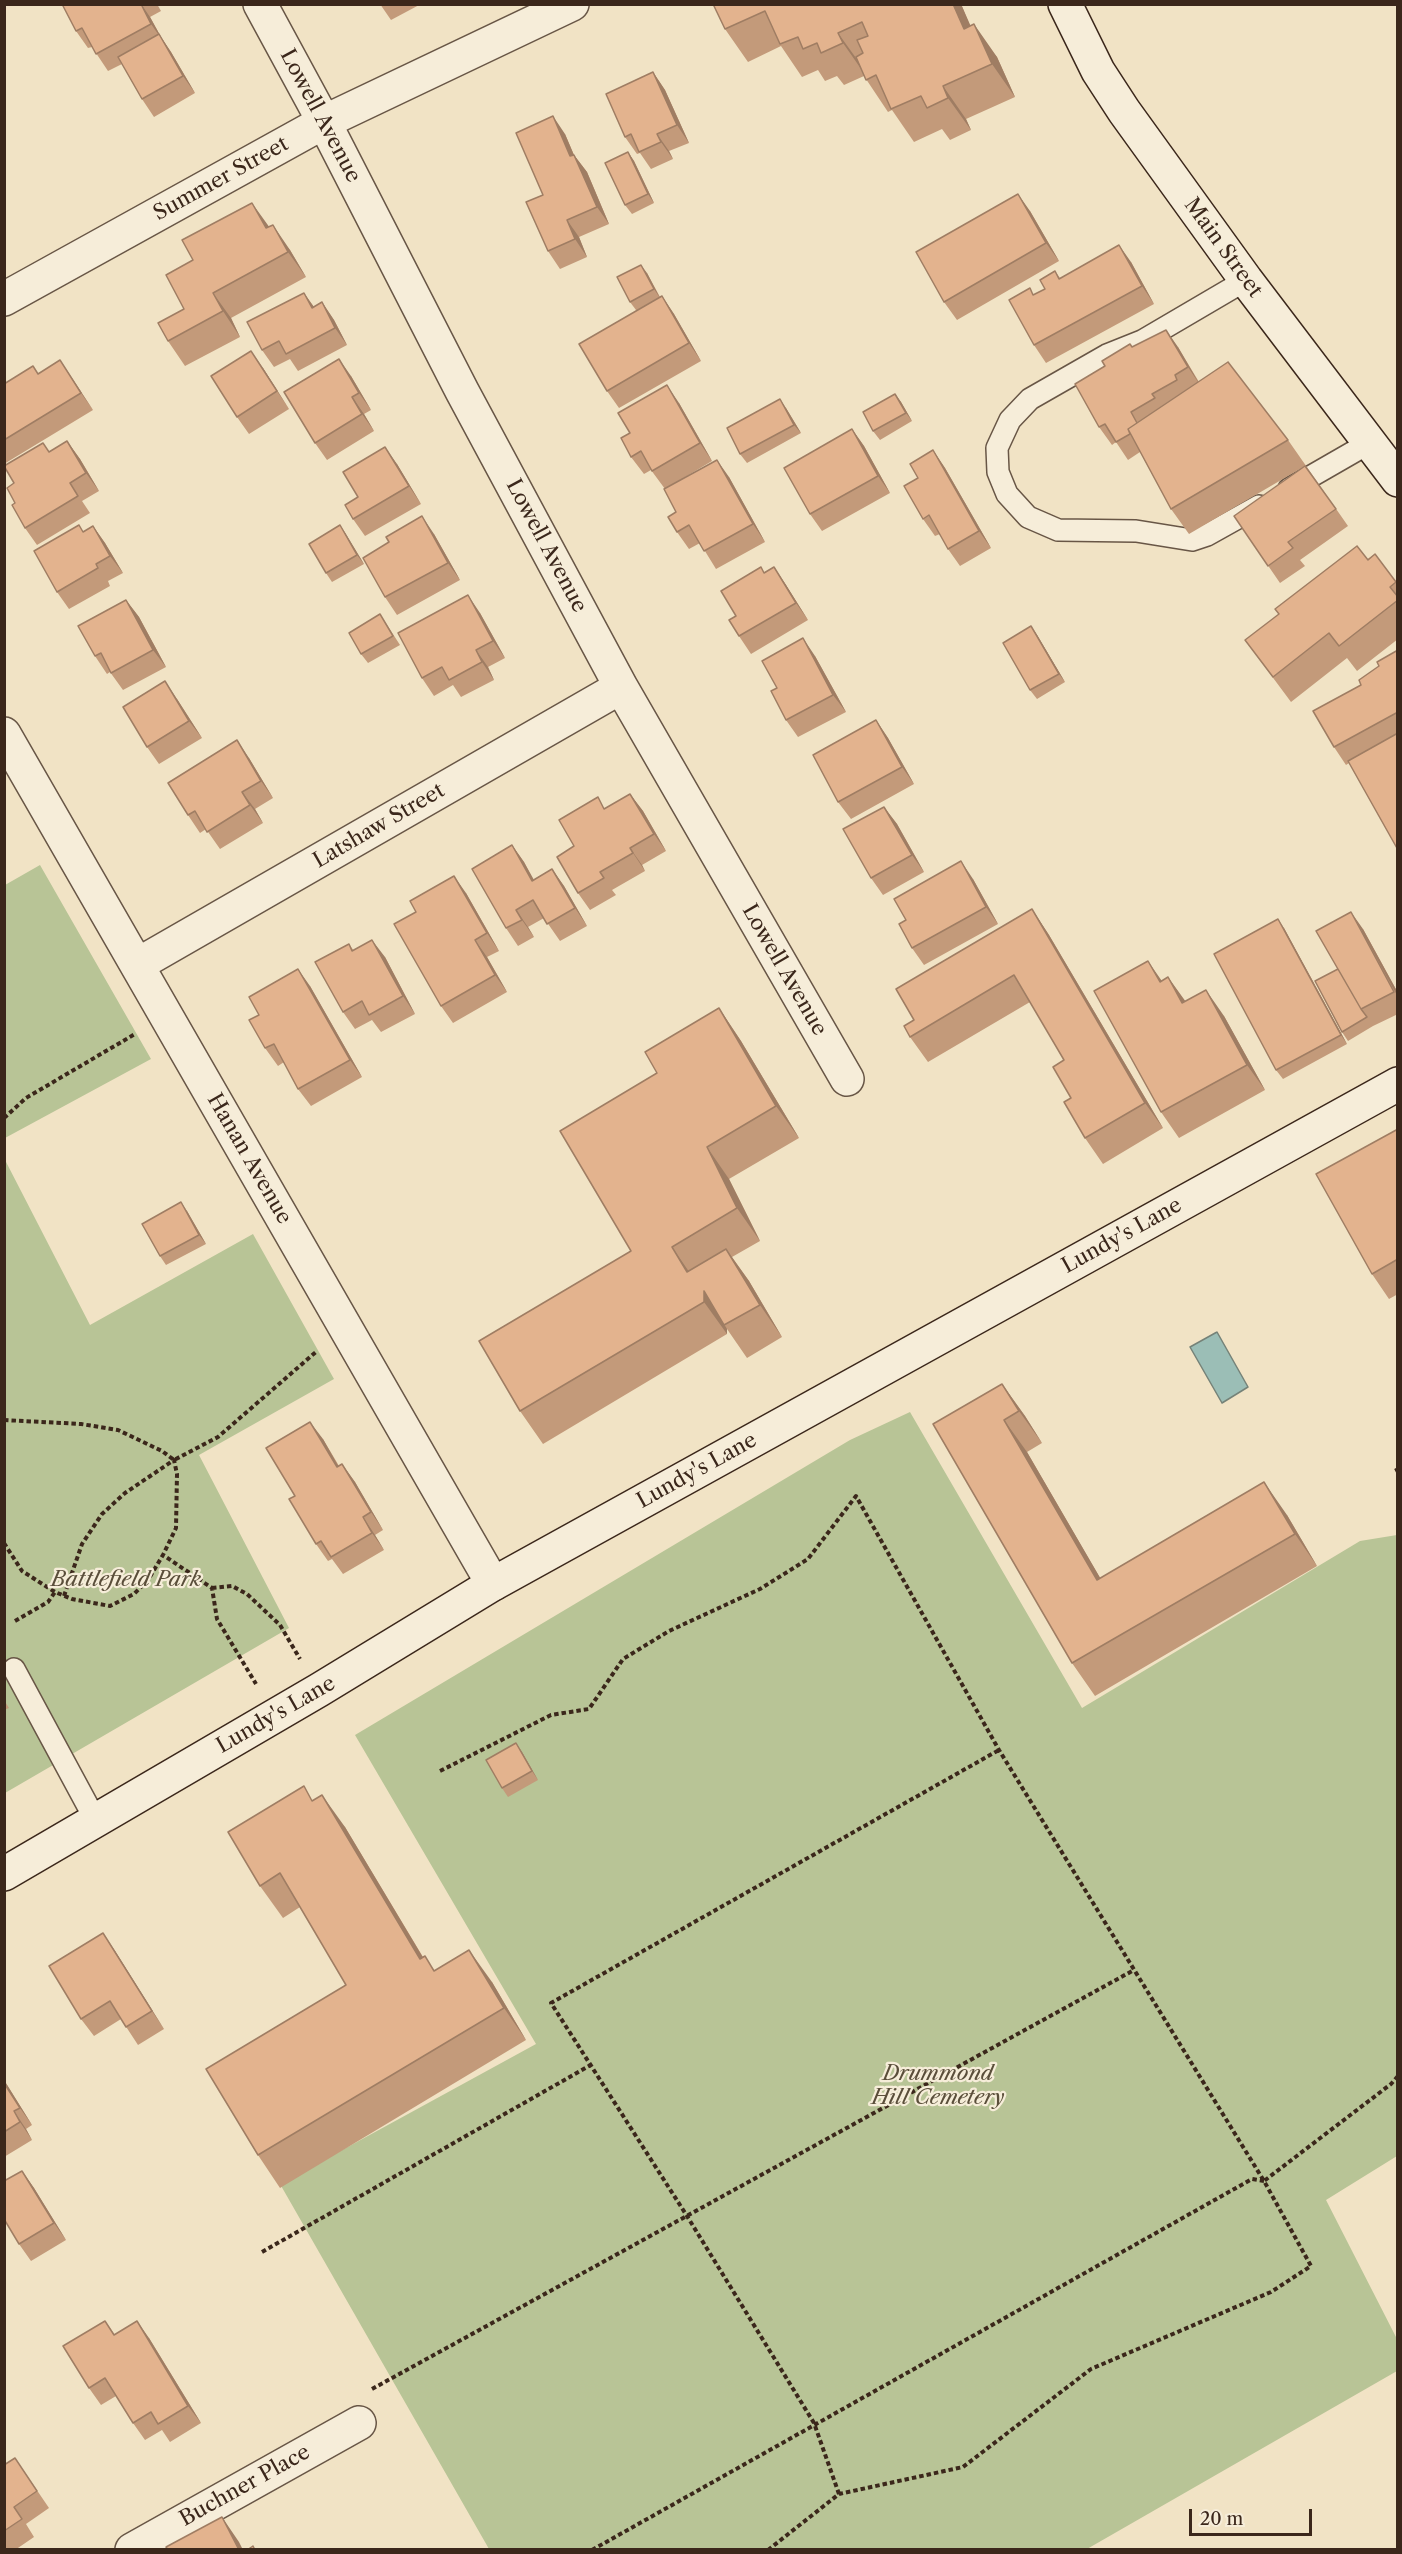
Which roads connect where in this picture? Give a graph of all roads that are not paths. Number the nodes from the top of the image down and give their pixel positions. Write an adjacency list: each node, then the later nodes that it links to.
1 (260, 4): 4 (street, Lowell Avenue)
2 (572, 4): 4 (street, Summer Street)
3 (1065, 4): 5 (street, Main Street)
4 (324, 122): 6 (street, Summer Street); 9 (street, Lowell Avenue)
5 (1246, 280): 7 (street, Main Street); 7 (lane)
6 (4, 299)
7 (1369, 443): 8 (street, Main Street)
8 (1398, 480)
9 (621, 687): 11 (street, Latshaw Street); 12 (street, Lowell Avenue)
10 (4, 734): 11 (street, Hanan Avenue)
11 (137, 965): 14 (street, Hanan Avenue)
12 (847, 1079)
13 (1398, 1084): 14 (street, Lundy's Lane)
14 (493, 1584): 16 (street, Lundy's Lane)
15 (14, 1669): 16 (lane)
16 (96, 1821): 17 (street, Lundy's Lane)
17 (4, 1874)
18 (359, 2423): 19 (street, Buchner Place)
19 (132, 2550)

